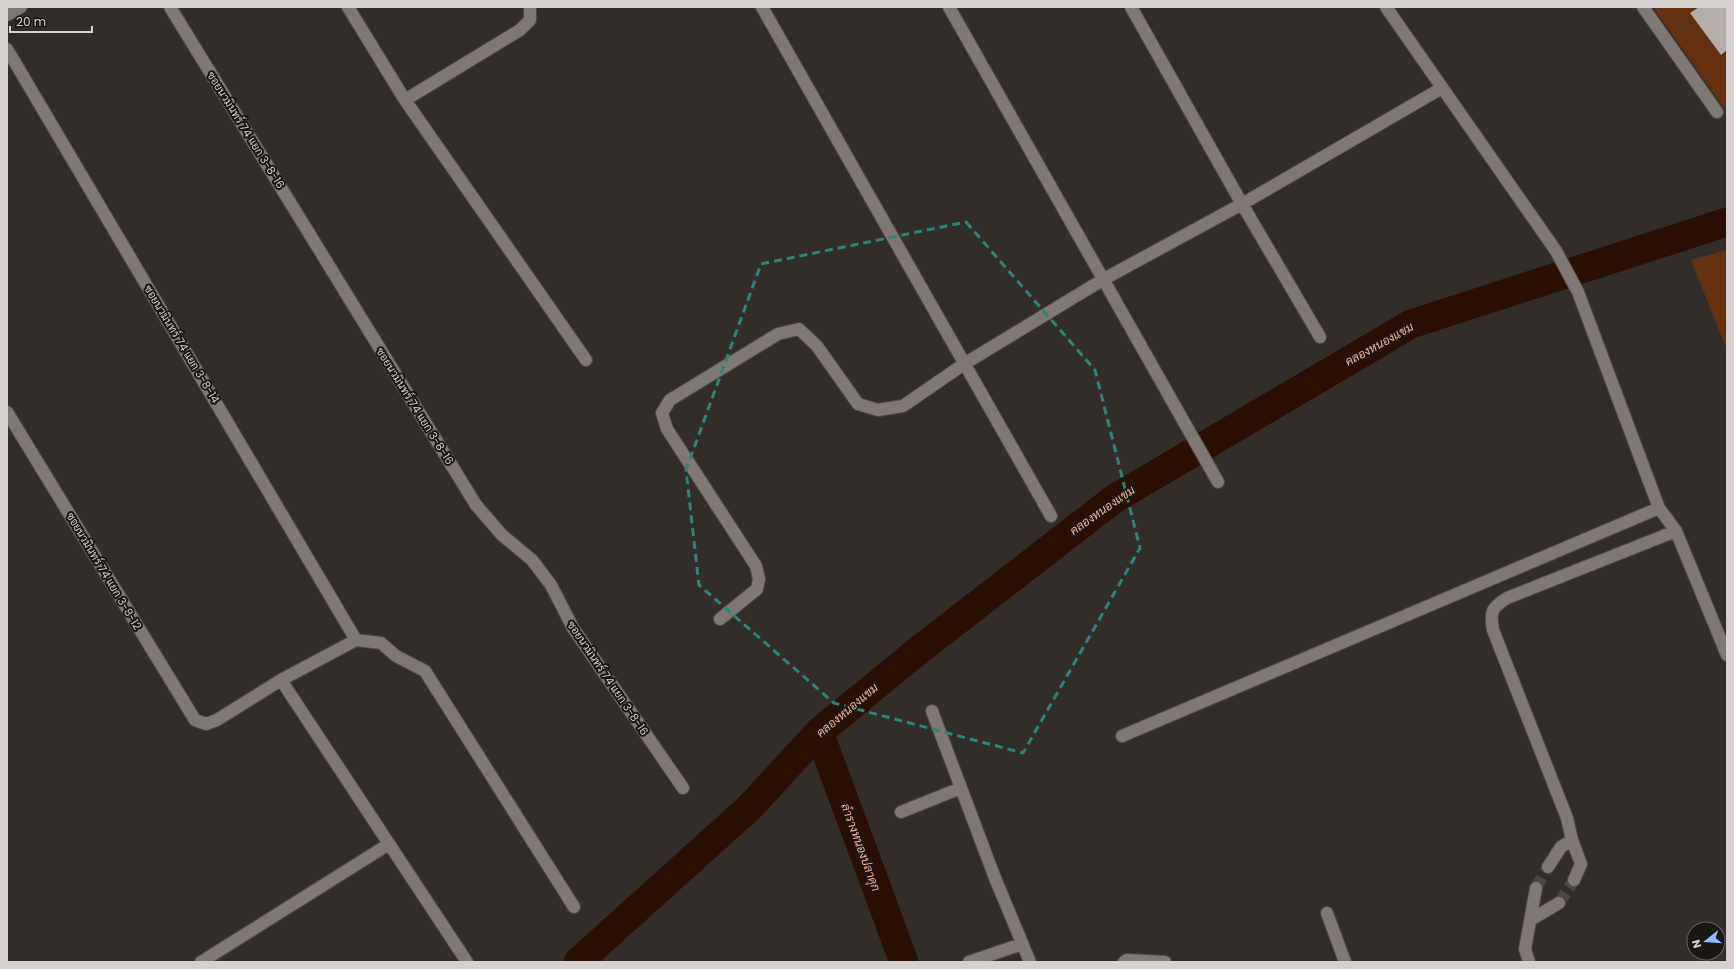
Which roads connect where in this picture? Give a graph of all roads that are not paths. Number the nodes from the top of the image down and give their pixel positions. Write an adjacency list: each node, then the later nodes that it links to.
1 (21, 7): 10 (street)
2 (170, 7): 31 (street, ซอยนวมินทร์ 74 แยก 3-8-16)
3 (348, 7): 13 (street)
4 (530, 7): 13 (street)
5 (762, 7): 19 (street)
6 (949, 7): 16 (street)
7 (1131, 7): 15 (street)
8 (1386, 7): 12 (street)
9 (1643, 7): 14 (street)
10 (7, 15)
11 (7, 49): 26 (street, ซอยนวมินทร์ 74 แยก 3-8-14)
12 (1442, 88): 15 (street); 22 (street)
13 (405, 100): 18 (street)
14 (1717, 112)
15 (1242, 204): 16 (street); 17 (street)
16 (1104, 279): 19 (street); 21 (street)
17 (1320, 337)
18 (586, 360)
19 (964, 364): 23 (street); 25 (street)
20 (7, 412): 28 (street, ซอยนวมินทร์ 74 แยก 3-8-12)
21 (1218, 482)
22 (1659, 508): 24 (street); 30 (street)
23 (1051, 516)
24 (1676, 531): 27 (street); 34 (street)
25 (720, 619)
26 (356, 640): 28 (street); 40 (street)
27 (1727, 655)
28 (280, 680): 35 (street)
29 (932, 711): 32 (street)
30 (1122, 736)
31 (682, 788)
32 (961, 788): 33 (street); 43 (street)
33 (901, 812)
34 (1572, 840): 36 (street); 37 (street)
35 (389, 844): 44 (street); 45 (street)
36 (1548, 867)
37 (1574, 880)
38 (1536, 888): 42 (street)
39 (1559, 903): 42 (street)
40 (574, 906)
41 (1327, 912): 50 (street)
42 (1532, 919): 51 (street)
43 (1022, 944): 46 (street); 47 (street)
44 (201, 962)
45 (467, 962)
46 (969, 962)
47 (1030, 962)
48 (1124, 962): 49 (street)
49 (1164, 962)
50 (1345, 962)
51 (1529, 962)

